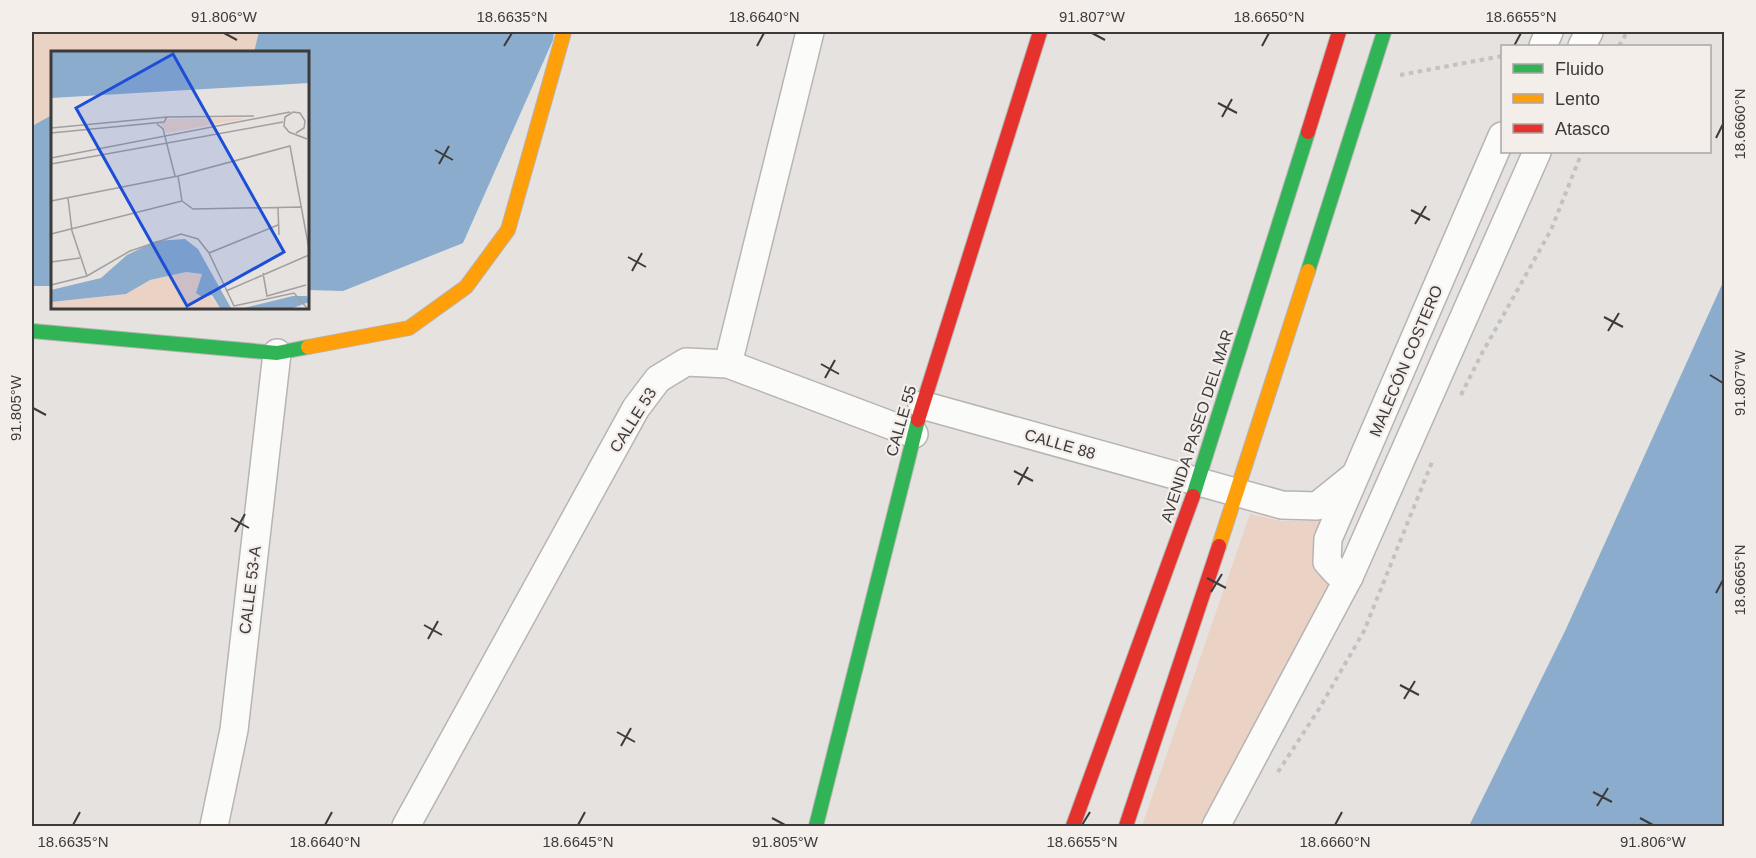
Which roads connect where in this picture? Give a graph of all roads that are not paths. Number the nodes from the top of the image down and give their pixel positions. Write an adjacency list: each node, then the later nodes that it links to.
1 (564, 32): 11 (street)
2 (810, 32): 12 (street)
3 (1040, 32): 13 (street, CALLE 55)
4 (1339, 32): 16 (street, AVENIDA PASEO DEL MAR)
5 (1384, 32): 17 (street)
6 (1501, 140): 8 (street, MALECÓN COSTERO)
7 (1537, 153): 9 (street, MALECÓN COSTERO)
8 (1482, 182): 9 (street); 15 (street, MALECÓN COSTERO)
9 (1518, 196): 18 (street, MALECÓN COSTERO)
10 (32, 331): 11 (street)
11 (277, 353): 19 (street, CALLE 53-A)
12 (728, 364): 14 (street); 20 (street, CALLE 53)
13 (922, 405): 14 (street, CALLE 55); 16 (street, CALLE 88)
14 (914, 434): 21 (street, CALLE 55)
15 (1358, 473): 17 (street, CALLE 88); 18 (street, MALECÓN COSTERO)
16 (1198, 483): 17 (street, CALLE 88); 22 (street, AVENIDA PASEO DEL MAR)
17 (1235, 494): 23 (street)
18 (1349, 577): 24 (street, MALECÓN COSTERO)
19 (214, 826)
20 (406, 826)
21 (816, 826)
22 (1073, 826)
23 (1126, 826)
24 (1216, 826)

